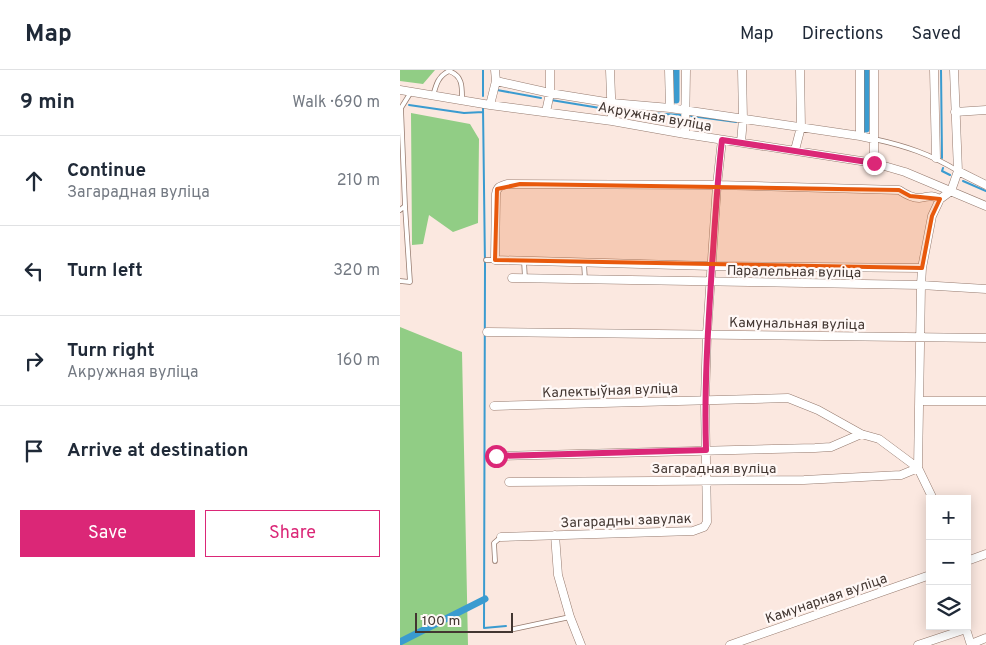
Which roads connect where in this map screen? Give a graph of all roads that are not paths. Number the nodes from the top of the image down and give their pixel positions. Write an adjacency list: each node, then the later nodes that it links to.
1 (495, 70): 12 (street)
2 (550, 70): 15 (street)
3 (610, 70): 18 (street)
4 (669, 70): 21 (street)
5 (686, 70): 23 (street)
6 (742, 70): 26 (street)
7 (800, 70): 28 (street)
8 (860, 70): 30 (street)
9 (874, 70): 31 (street)
10 (934, 70): 35 (street)
11 (954, 70): 25 (street)
12 (496, 81): 15 (street); 19 (street)
13 (400, 90): 14 (street, Акружная вуліца)
14 (411, 92): 16 (street, Акружная вуліца); 20 (lane)
15 (550, 93): 18 (street); 24 (street)
16 (434, 96): 17 (street, Акружная вуліца); 17 (lane)
17 (462, 100): 19 (street, Акружная вуліца)
18 (612, 103): 21 (street); 27 (street)
19 (490, 105): 24 (street, Акружная вуліца)
20 (400, 108): 42 (lane)
21 (670, 108): 23 (street)
22 (986, 110): 25 (street)
23 (687, 111): 26 (street); 29 (street)
24 (546, 112): 27 (street, Акружная вуліца)
25 (955, 112): 37 (street)
26 (743, 119): 28 (street); 33 (street)
27 (612, 121): 29 (street, Акружная вуліца)
28 (801, 126): 30 (street); 34 (street)
29 (685, 134): 32 (street, Акружная вуліца)
30 (860, 136): 31 (street)
31 (874, 138): 35 (lane); 36 (street)
32 (722, 140): 33 (street, Акружная вуліца); 38 (street, Загарадны завулак)
33 (741, 142): 34 (street, Акружная вуліца)
34 (795, 150): 36 (street, Акружная вуліца)
35 (936, 158): 37 (lane)
36 (874, 163): 40 (street, Акружная вуліца)
37 (958, 171): 39 (street); 40 (street)
38 (717, 185): 41 (street); 46 (street); 49 (street, Загарадны завулак)
39 (986, 186)
40 (951, 191): 41 (street); 43 (street, Акружная вуліца)
41 (940, 199): 50 (street)
42 (405, 206): 44 (lane); 54 (lane)
43 (986, 206)
44 (400, 210)
45 (486, 260): 46 (lane)
46 (495, 260): 47 (street, Паралельная вуліца)
47 (524, 261): 48 (street, Паралельная вуліца); 52 (lane)
48 (584, 263): 49 (street, Паралельная вуліца); 53 (lane)
49 (712, 266): 50 (street, Паралельная вуліца); 55 (street, Загарадны завулак)
50 (922, 268): 56 (street)
51 (512, 278): 52 (street, Паралельная вуліца)
52 (525, 279): 53 (street, Паралельная вуліца)
53 (584, 280): 55 (street, Паралельная вуліца)
54 (400, 281)
55 (711, 283): 56 (street, Паралельная вуліца); 59 (street, Загарадны завулак)
56 (921, 285): 57 (street, Паралельная вуліца); 60 (street)
57 (986, 289)
58 (487, 332): 59 (street, Камунальная вуліца)
59 (707, 334): 60 (street, Камунальная вуліца); 62 (street, Загарадны завулак)
60 (921, 338): 61 (street, Камунальная вуліца); 63 (street)
61 (986, 338)
62 (705, 400): 65 (street, Калектыўная вуліца); 66 (street, Калектыўная вуліца); 67 (street, Загарадны завулак)
63 (920, 401): 64 (street); 69 (street)
64 (986, 401)
65 (494, 406)
66 (861, 434): 67 (street, Загарадная вуліца); 69 (street, Калектыўная вуліца)
67 (706, 450): 68 (street, Загарадная вуліца); 70 (street, Загарадны завулак)
68 (496, 456)
69 (918, 468): 70 (street, Загарадная вуліца); 72 (street)
70 (706, 480): 71 (street, Загарадная вуліца); 73 (street, Загарадны завулак)
71 (508, 482)
72 (931, 495)
73 (555, 535): 74 (street, Загарадны завулак); 79 (street)
74 (501, 537): 77 (lane)
75 (986, 554): 76 (street)
76 (971, 560)
77 (495, 561)
78 (926, 576): 86 (street, Камунарная вуліца)
79 (570, 617): 80 (lane); 85 (street)
80 (514, 629)
81 (959, 630): 87 (street)
82 (966, 630): 84 (street)
83 (986, 638): 84 (street)
84 (971, 644)
85 (580, 645)
86 (730, 645)
87 (918, 645)

